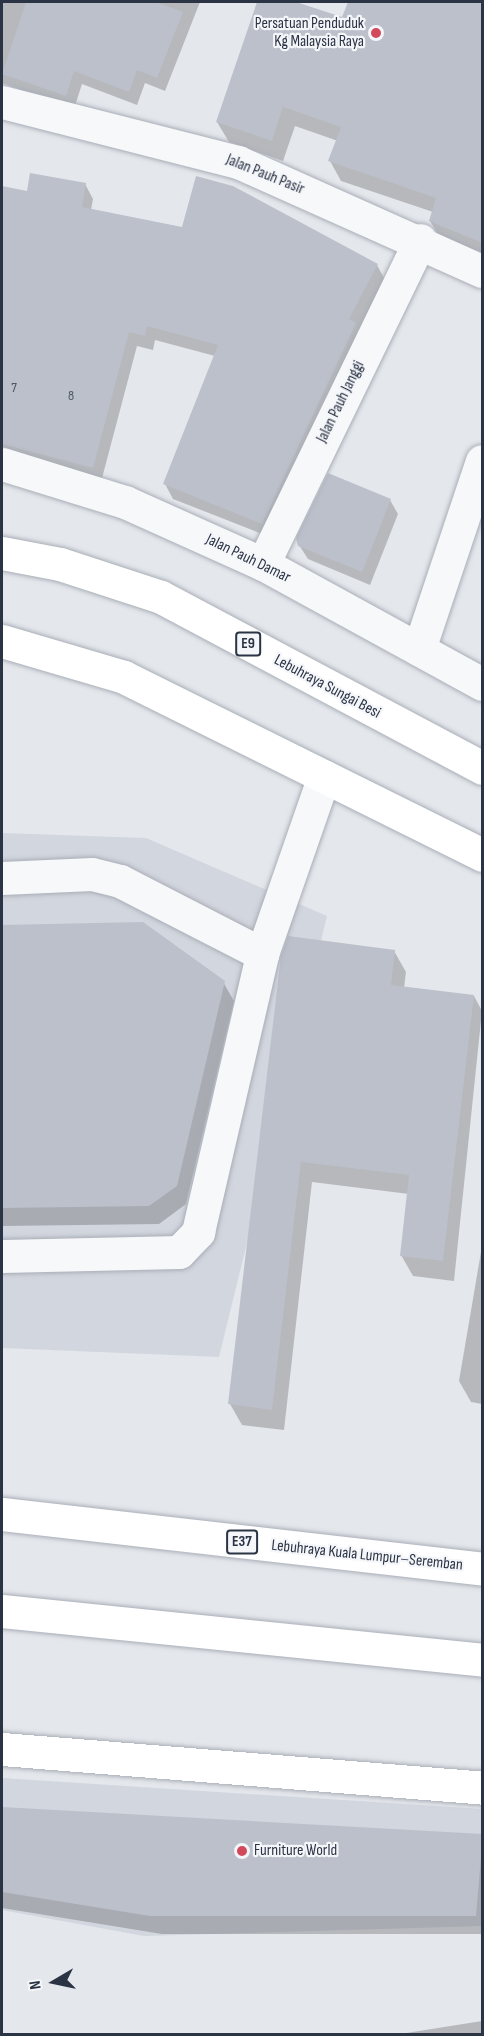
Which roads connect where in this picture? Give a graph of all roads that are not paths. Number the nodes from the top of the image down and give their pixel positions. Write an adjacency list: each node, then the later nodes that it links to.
1 (2, 102): 2 (street, Jalan Pauh Pasir)
2 (420, 240): 3 (street, Jalan Pauh Pasir); 7 (street, Jalan Pauh Janggi)
3 (483, 271)
4 (483, 461): 9 (street)
5 (2, 464): 7 (street, Jalan Pauh Damar)
6 (2, 553): 11 (highway, Lebuhraya Sungai Besi / E9)
7 (263, 564): 9 (street, Jalan Pauh Damar)
8 (2, 641): 12 (highway)
9 (419, 650): 10 (street, Jalan Pauh Damar)
10 (483, 684)
11 (483, 768)
12 (324, 776): 13 (highway); 15 (street)
13 (483, 855)
14 (2, 878): 15 (street)
15 (262, 954): 16 (street)
16 (2, 1256)
17 (2, 1514): 18 (highway, Lebuhraya Kuala Lumpur–Seremban / E37)
18 (483, 1569)
19 (2, 1611): 20 (highway)
20 (483, 1660)
21 (5, 1747): 22 (highway)
22 (483, 1788)

